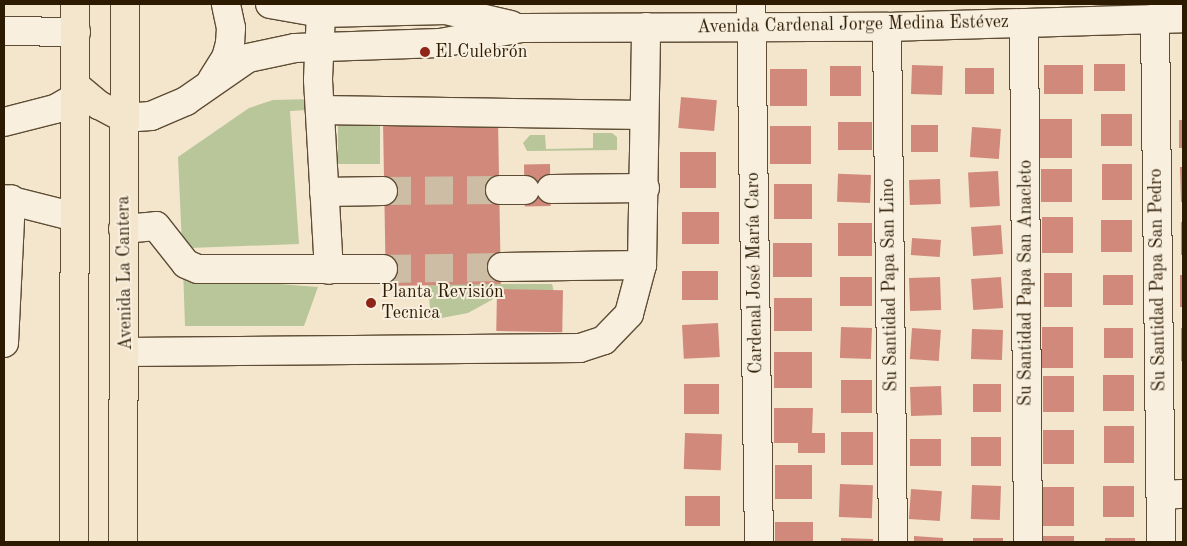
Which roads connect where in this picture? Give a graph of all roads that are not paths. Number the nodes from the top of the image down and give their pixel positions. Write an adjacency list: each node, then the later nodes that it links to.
1 (75, 4): 14 (highway)
2 (125, 4): 20 (highway, Avenida La Cantera)
3 (226, 4): 16 (street)
4 (270, 4): 5 (street, Avenida Cardenal Jorge Medina Estévez)
5 (321, 13): 12 (street, Avenida Cardenal Jorge Medina Estévez); 15 (street)
6 (751, 15): 10 (street, Avenida Cardenal Jorge Medina Estévez); 11 (street, Avenida Cardenal Jorge Medina Estévez); 38 (street, Cardenal José María Caro)
7 (1155, 18): 8 (street, Avenida Cardenal Jorge Medina Estévez); 9 (street, Avenida Cardenal Jorge Medina Estévez); 35 (street, Su Santidad Papa San Pedro)
8 (1183, 18)
9 (1024, 23): 11 (street, Avenida Cardenal Jorge Medina Estévez); 40 (street, Su Santidad Papa San Anacleto)
10 (646, 27): 12 (street, Avenida Cardenal Jorge Medina Estévez); 19 (street)
11 (887, 27): 39 (street, Su Santidad Papa San Lino)
12 (522, 28): 15 (street, Avenida Cardenal Jorge Medina Estévez)
13 (4, 31): 14 (street)
14 (76, 32): 17 (highway)
15 (321, 46): 16 (street, Avenida Cardenal Jorge Medina Estévez); 18 (street)
16 (209, 83): 20 (street, Avenida Cardenal Jorge Medina Estévez)
17 (76, 91): 20 (highway); 21 (street); 27 (highway)
18 (320, 110): 19 (street); 25 (street)
19 (644, 115): 22 (street)
20 (124, 118): 28 (highway, Avenida La Cantera)
21 (4, 122)
22 (645, 188): 23 (street); 29 (street)
23 (525, 190)
24 (383, 191): 25 (street)
25 (324, 192): 32 (street)
26 (7, 199): 27 (street); 33 (street)
27 (75, 217): 36 (highway)
28 (123, 229): 32 (street); 34 (highway, Avenida La Cantera)
29 (642, 266): 30 (street); 34 (street)
30 (502, 267)
31 (383, 269): 32 (street)
32 (330, 270)
33 (4, 343)
34 (126, 352): 37 (highway, Avenida La Cantera)
35 (1172, 495): 41 (street, Su Santidad Papa San Pedro)
36 (74, 542)
37 (123, 542)
38 (759, 542)
39 (893, 542)
40 (1028, 542)
41 (1161, 542)

